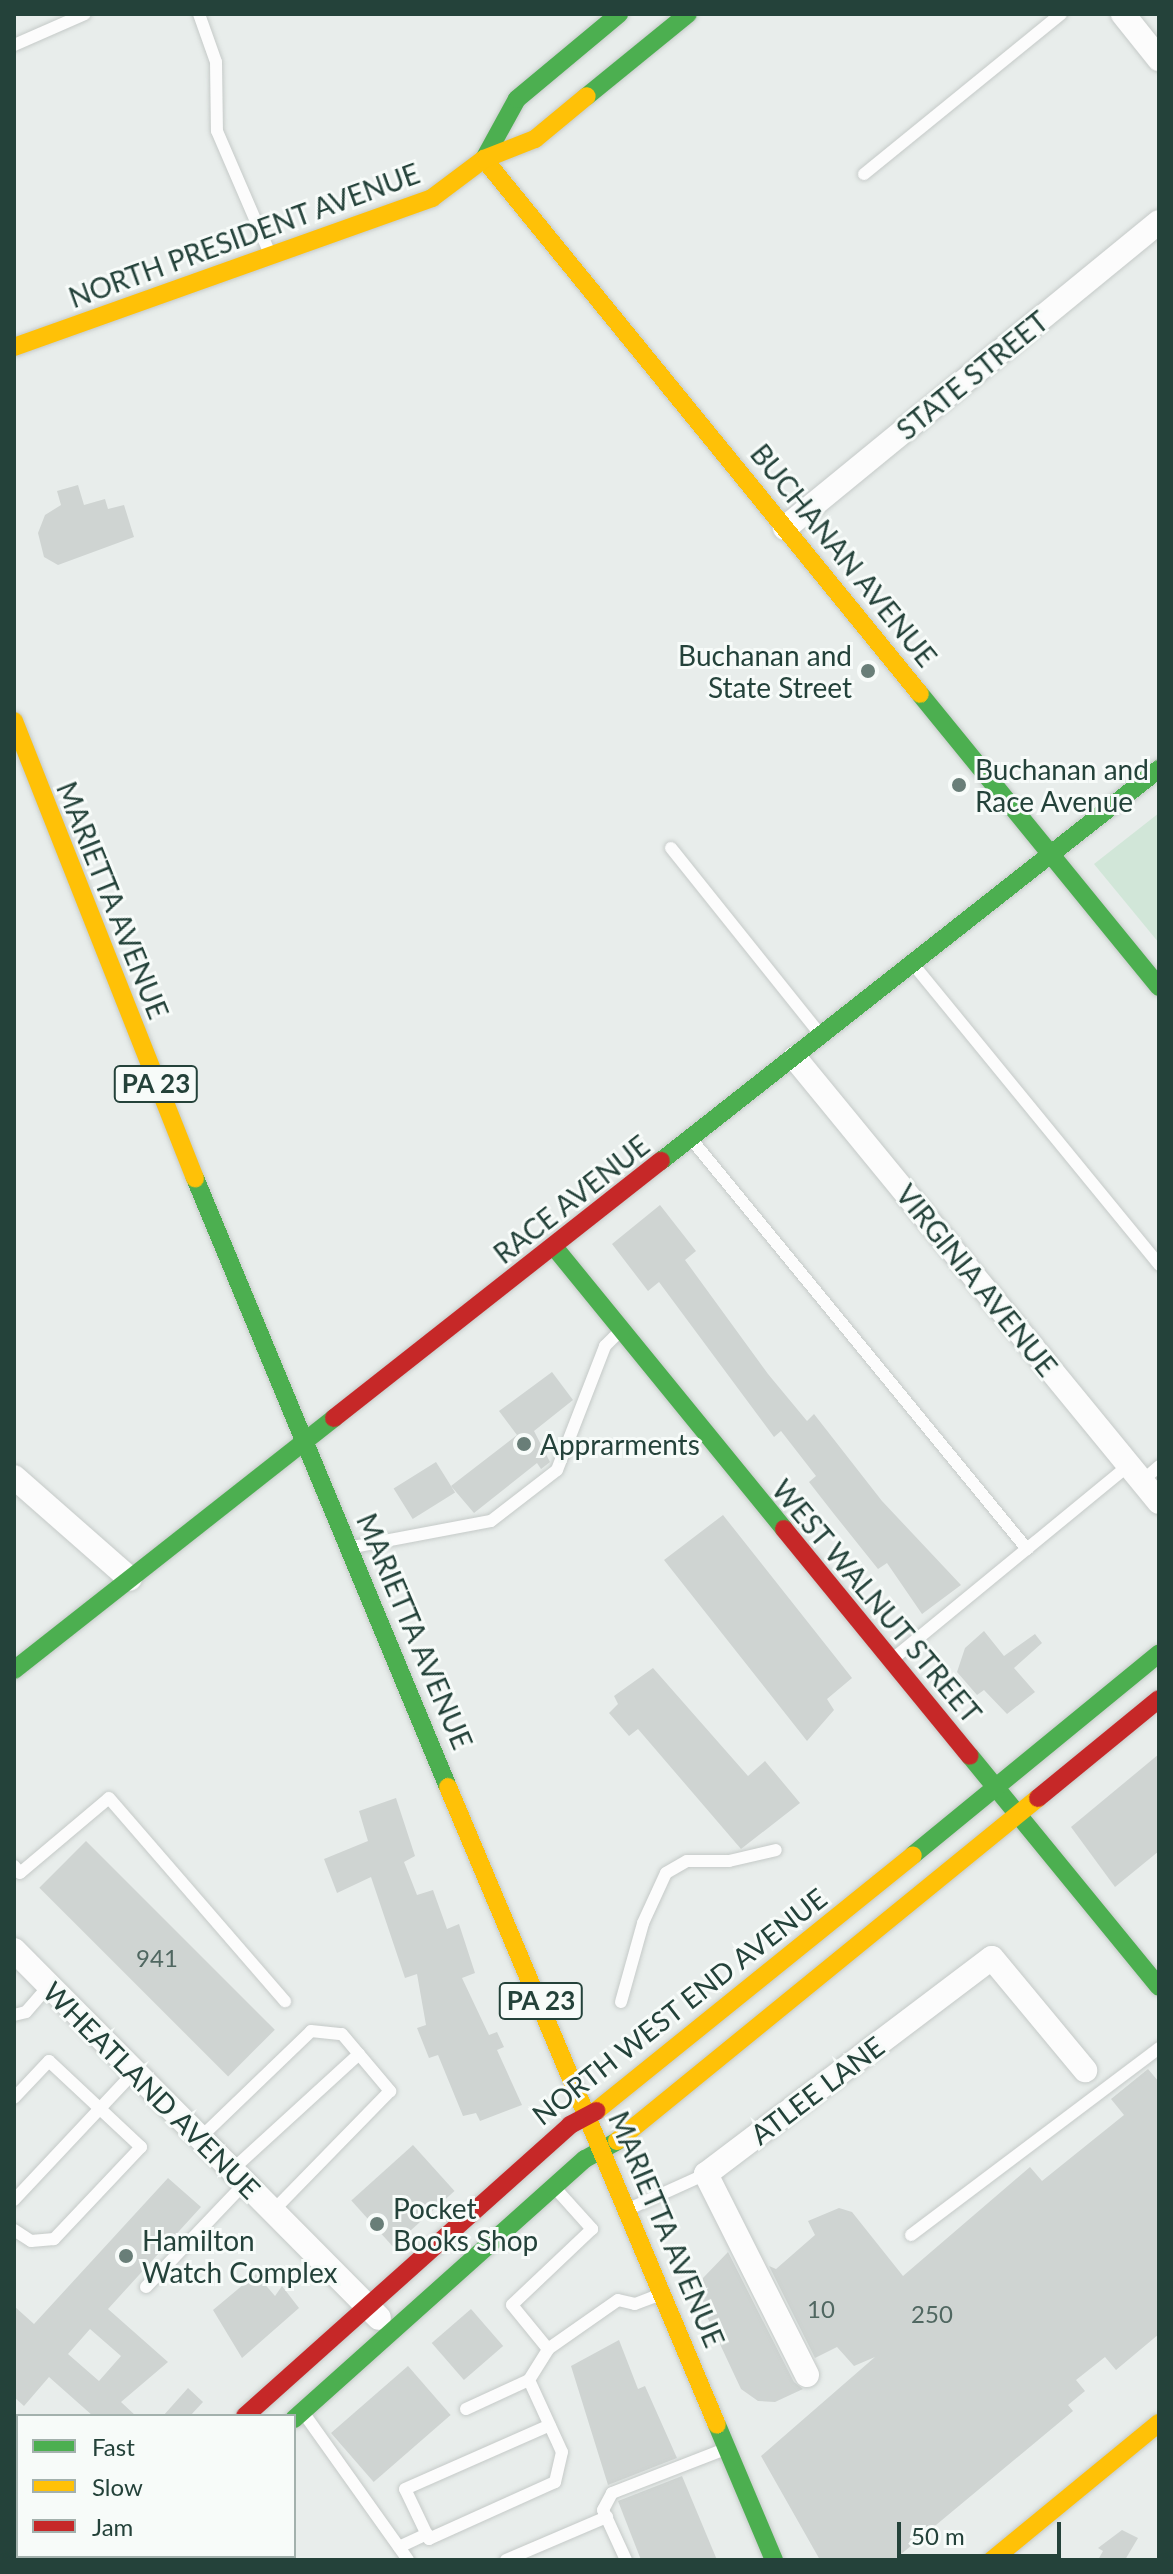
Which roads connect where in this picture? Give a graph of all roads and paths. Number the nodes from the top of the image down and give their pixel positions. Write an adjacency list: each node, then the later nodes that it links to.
1 (85, 14): 7 (lane)
2 (199, 14): 12 (lane)
3 (619, 14): 9 (main road, NORTH PRESIDENT AVENUE)
4 (688, 14): 9 (main road, NORTH PRESIDENT AVENUE)
5 (1061, 14): 10 (lane)
6 (1123, 14): 8 (street)
7 (14, 45)
8 (1159, 59)
9 (484, 159): 12 (main road, NORTH PRESIDENT AVENUE); 14 (main road, BUCHANAN AVENUE)
10 (864, 174)
11 (1159, 222): 14 (street, STATE STREET)
12 (272, 258): 13 (main road, NORTH PRESIDENT AVENUE)
13 (14, 347)
14 (785, 528): 18 (main road, BUCHANAN AVENUE)
15 (14, 721): 27 (main road, MARIETTA AVENUE / PA 23)
16 (1159, 769): 18 (main road, RACE AVENUE)
17 (671, 848): 21 (lane)
18 (1051, 854): 19 (main road, RACE AVENUE); 20 (main road, BUCHANAN AVENUE)
19 (913, 964): 21 (main road, RACE AVENUE); 25 (lane)
20 (1159, 987)
21 (822, 1037): 22 (main road, RACE AVENUE)
22 (795, 1058): 23 (main road, RACE AVENUE); 28 (street, VIRGINIA AVENUE)
23 (692, 1140): 24 (main road, RACE AVENUE); 32 (lane)
24 (555, 1248): 26 (main road, WEST WALNUT STREET); 27 (main road, RACE AVENUE)
25 (1159, 1265)
26 (621, 1330): 31 (lane); 35 (main road, WEST WALNUT STREET)
27 (304, 1443): 31 (main road, MARIETTA AVENUE / PA 23); 33 (main road, RACE AVENUE)
28 (1143, 1471): 30 (street, VIRGINIA AVENUE); 32 (lane)
29 (14, 1477): 33 (street)
30 (1159, 1502)
31 (350, 1548): 54 (main road, MARIETTA AVENUE / PA 23)
32 (1027, 1549): 35 (lane)
33 (130, 1579): 36 (main road, RACE AVENUE)
34 (1159, 1654): 38 (main road, NORTH WEST END AVENUE)
35 (892, 1660): 38 (main road, WEST WALNUT STREET)
36 (14, 1670)
37 (1159, 1699): 39 (main road, NORTH WEST END AVENUE)
38 (995, 1787): 39 (main road, WEST WALNUT STREET); 54 (main road, NORTH WEST END AVENUE)
39 (1017, 1814): 44 (main road, WEST WALNUT STREET); 56 (main road, NORTH WEST END AVENUE)
40 (776, 1850): 46 (lane)
41 (14, 1866): 45 (lane)
42 (14, 1950): 43 (street, WHEATLAND AVENUE)
43 (49, 1986): 47 (lane); 51 (street, WHEATLAND AVENUE)
44 (1159, 1987)
45 (285, 2001)
46 (621, 2002)
47 (14, 2015)
48 (1159, 2048): 64 (lane)
49 (359, 2054): 55 (lane); 58 (lane); 62 (lane)
50 (1085, 2070): 57 (street, ATLEE LANE)
51 (134, 2072): 53 (lane); 55 (street, WHEATLAND AVENUE)
52 (14, 2098): 53 (lane)
53 (100, 2108): 60 (lane); 63 (lane)
54 (589, 2115): 56 (main road, MARIETTA AVENUE / PA 23); 67 (main road, NORTH WEST END AVENUE)
55 (200, 2138): 58 (street, WHEATLAND AVENUE)
56 (603, 2149): 59 (main road, NORTH WEST END AVENUE); 61 (main road, MARIETTA AVENUE / PA 23)
57 (706, 2174): 61 (lane); 70 (street)
58 (238, 2176): 62 (street, WHEATLAND AVENUE); 65 (lane)
59 (554, 2187): 68 (main road, NORTH WEST END AVENUE); 69 (lane)
60 (14, 2200)
61 (628, 2209): 66 (main road, MARIETTA AVENUE / PA 23)
62 (273, 2211): 67 (street, WHEATLAND AVENUE)
63 (14, 2230)
64 (911, 2235)
65 (146, 2287)
66 (663, 2293): 69 (lane); 77 (main road, MARIETTA AVENUE / PA 23)
67 (368, 2306): 68 (street, WHEATLAND AVENUE); 72 (main road, NORTH WEST END AVENUE)
68 (392, 2331): 72 (main road, NORTH WEST END AVENUE)
69 (548, 2349): 71 (lane)
70 (807, 2375)
71 (529, 2380): 73 (lane); 76 (lane)
72 (293, 2401): 74 (main road, NORTH WEST END AVENUE); 80 (lane)
73 (466, 2409)
74 (251, 2414)
75 (1159, 2423): 85 (main road)
76 (550, 2425): 79 (lane); 79 (lane)
77 (729, 2447): 78 (lane); 84 (main road, MARIETTA AVENUE / PA 23)
78 (607, 2517): 82 (lane); 83 (lane)
79 (427, 2534): 80 (lane)
80 (399, 2547): 81 (lane)
81 (408, 2560)
82 (506, 2560)
83 (626, 2560)
84 (774, 2560)
85 (992, 2560)

